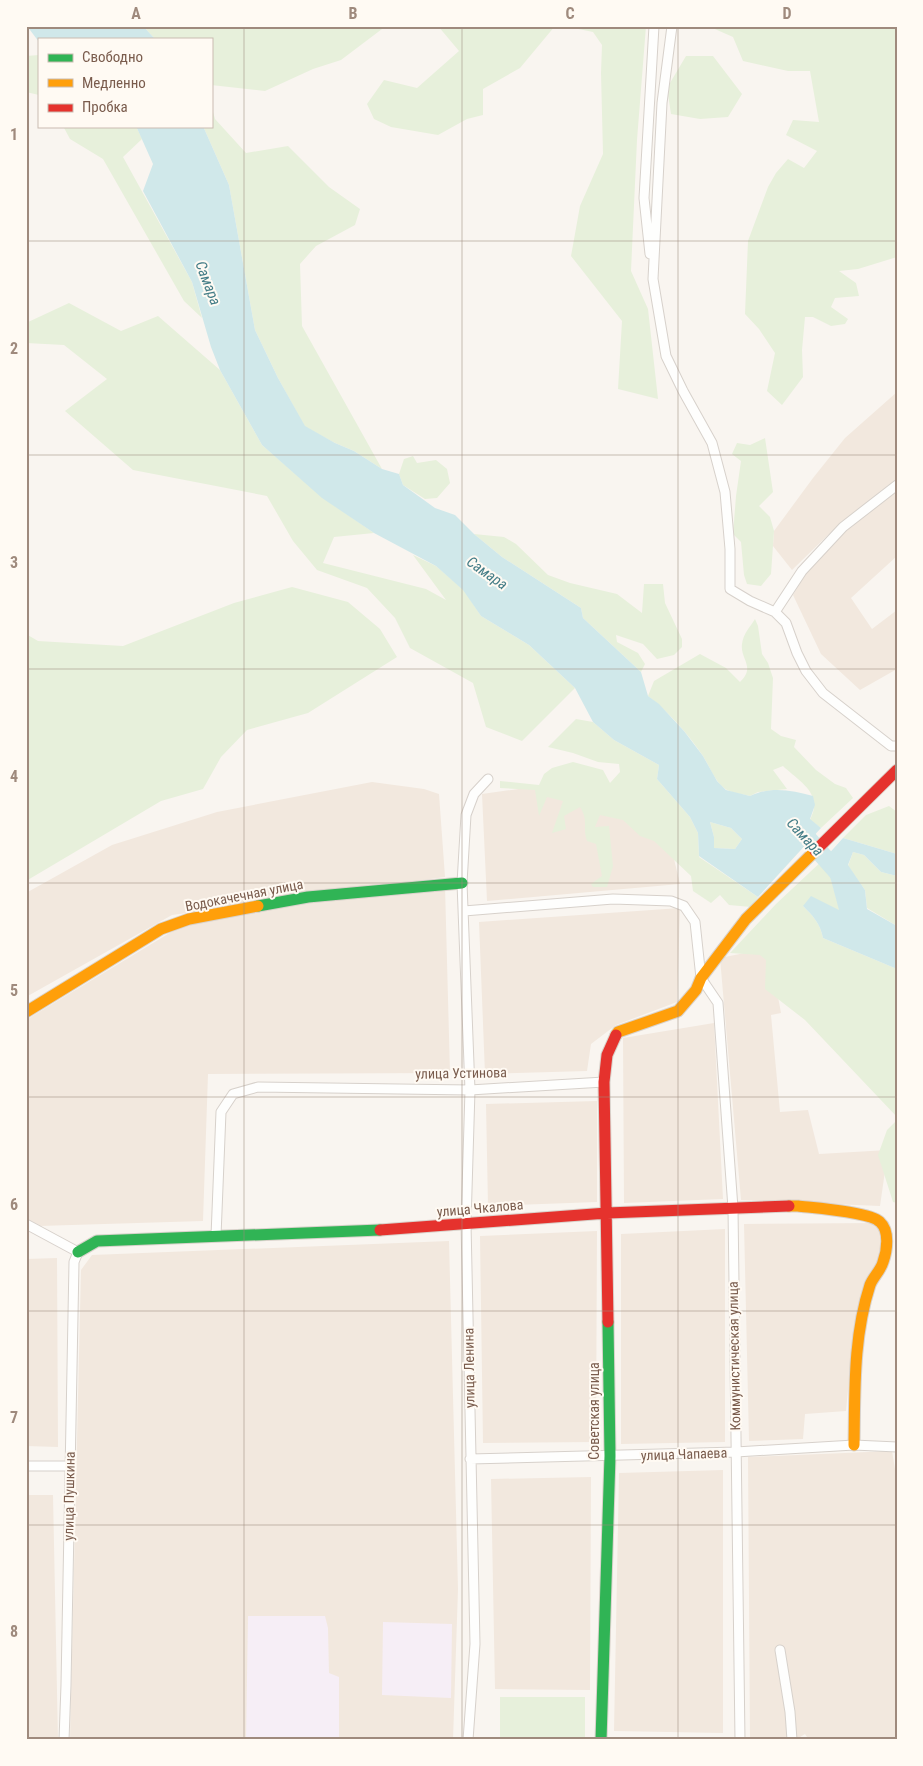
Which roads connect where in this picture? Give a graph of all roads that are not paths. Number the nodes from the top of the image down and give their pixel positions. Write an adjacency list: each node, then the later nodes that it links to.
1 (654, 26): 3 (street)
2 (672, 26): 3 (street)
3 (653, 279): 5 (street)
4 (897, 485): 5 (street)
5 (775, 612): 6 (street)
6 (897, 746)
7 (897, 770): 11 (street)
8 (488, 779): 9 (street, улица Ленина)
9 (462, 883): 10 (street, улица Ленина); 12 (street, Водокачечная улица)
10 (464, 911): 11 (street); 14 (street, улица Ленина)
11 (701, 978): 13 (street); 15 (street, Коммунистическая улица)
12 (26, 1012)
13 (604, 1082): 14 (street, улица Устинова); 16 (street, Советская улица)
14 (470, 1090): 17 (street, улица Ленина); 19 (street, улица Устинова)
15 (733, 1208): 16 (street, улица Чкалова); 21 (street, улица Чкалова); 23 (street, Коммунистическая улица)
16 (607, 1213): 17 (street, улица Чкалова); 24 (street, Советская улица)
17 (466, 1223): 19 (street, улица Чкалова); 25 (street, улица Ленина)
18 (26, 1224): 20 (street)
19 (216, 1236): 20 (street, улица Чкалова)
20 (78, 1252): 27 (street, улица Пушкина)
21 (854, 1445): 22 (street, улица Чапаева); 23 (street, улица Чапаева)
22 (897, 1447)
23 (736, 1452): 24 (street, улица Чапаева); 32 (street, Коммунистическая улица)
24 (610, 1456): 25 (street, улица Чапаева); 31 (street, Советская улица)
25 (470, 1459): 30 (street, улица Ленина)
26 (26, 1466): 27 (street)
27 (69, 1466): 29 (street, улица Пушкина)
28 (780, 1650): 33 (street)
29 (64, 1740)
30 (468, 1740)
31 (601, 1740)
32 (740, 1740)
33 (792, 1740)

